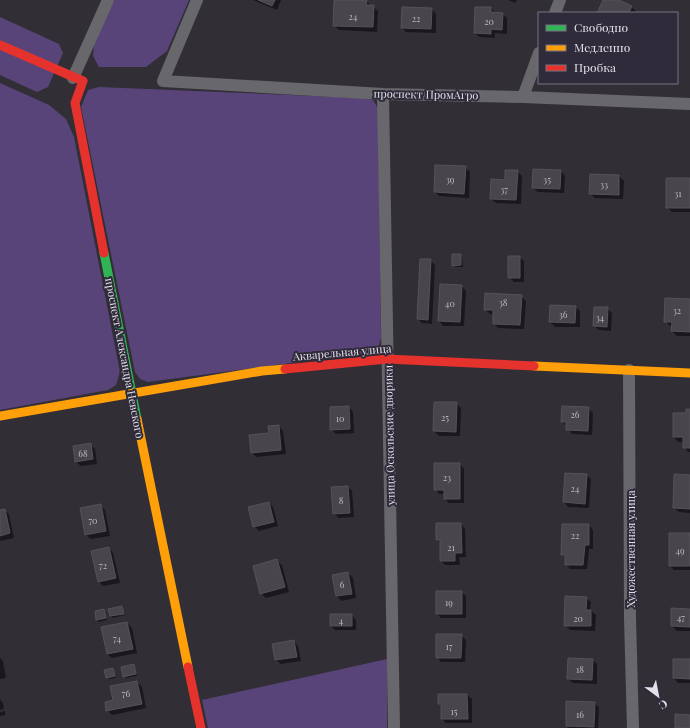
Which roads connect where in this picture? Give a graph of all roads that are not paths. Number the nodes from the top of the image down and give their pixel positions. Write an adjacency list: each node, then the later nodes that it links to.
1 (108, 0): 7 (street)
2 (197, 0): 8 (street, проспект ПромАгро)
3 (560, 0): 4 (street)
4 (555, 12)
5 (0, 45): 7 (street)
6 (538, 56): 9 (street)
7 (74, 78): 14 (street, проспект Александра Невского)
8 (383, 94): 9 (street, проспект ПромАгро); 11 (street, улица Оскольские дворики)
9 (523, 97): 10 (street, проспект ПромАгро)
10 (690, 104)
11 (387, 359): 12 (street, Акварельная улица); 14 (street, Акварельная улица); 17 (street, улица Оскольские дворики)
12 (629, 370): 13 (street, Акварельная улица); 18 (street, Художественная улица)
13 (690, 374)
14 (132, 392): 15 (street, Акварельная улица); 16 (street, проспект Александра Невского)
15 (0, 416)
16 (200, 728)
17 (394, 728)
18 (633, 728)

